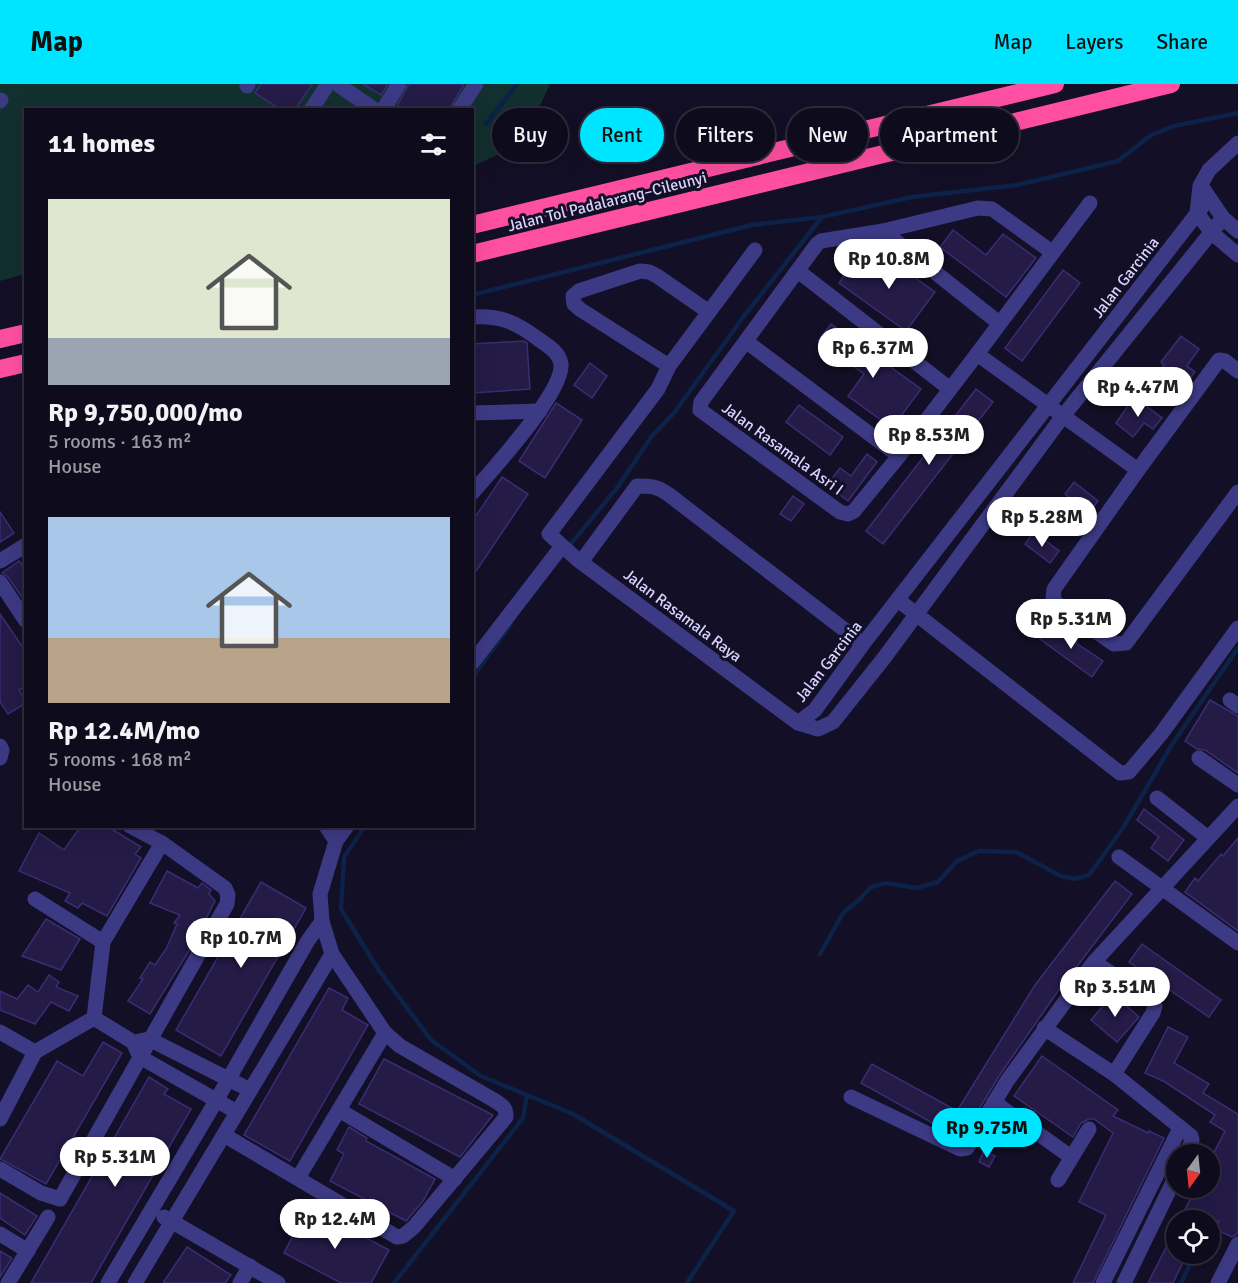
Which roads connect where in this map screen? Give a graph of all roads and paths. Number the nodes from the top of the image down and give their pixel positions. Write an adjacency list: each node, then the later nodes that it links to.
1 (328, 84): 7 (street)
2 (337, 84): 8 (street)
3 (399, 84): 9 (street)
4 (476, 84): 10 (street)
5 (1055, 84): 16 (highway, Jalan Tol Padalarang–Cileunyi)
6 (1171, 84): 22 (highway, Jalan Tol Padalarang–Cileunyi)
7 (312, 108)
8 (372, 108)
9 (384, 108)
10 (460, 108)
11 (1238, 143): 12 (street, Jalan Garcinia)
12 (1205, 192): 14 (street, Jalan Garcinia); 15 (street)
13 (1090, 203): 21 (street)
14 (1197, 213): 19 (street); 37 (street, Jalan Garcinia)
15 (1223, 218): 18 (street); 19 (street, Jalan Garcinia)
16 (474, 225)
17 (883, 231): 21 (street); 24 (street); 27 (street)
18 (1238, 231)
19 (1212, 233): 23 (street); 40 (street, Jalan Garcinia)
20 (755, 250): 25 (street)
21 (1052, 252): 27 (street)
22 (474, 254)
23 (1238, 255)
24 (798, 272): 30 (street); 36 (street)
25 (709, 312): 33 (street); 33 (street)
26 (474, 317): 38 (street)
27 (999, 323): 31 (street)
28 (24, 333): 29 (highway)
29 (0, 339)
30 (747, 342): 41 (street); 41 (street, Jalan Rasamala Asri I)
31 (977, 354): 36 (street); 37 (street)
32 (24, 363): 34 (highway)
33 (669, 366): 46 (street, Jalan Rasamala Raya)
34 (0, 369)
35 (1238, 371): 42 (street)
36 (950, 389): 41 (street)
37 (1048, 406): 40 (street); 50 (street, Jalan Garcinia)
38 (540, 411): 39 (street); 43 (street)
39 (474, 413)
40 (1063, 416): 42 (street); 51 (street, Jalan Garcinia)
41 (899, 456)
42 (1138, 470): 44 (street)
43 (474, 491)
44 (1238, 492)
45 (24, 546): 47 (street)
46 (564, 547): 48 (street, Jalan Rasamala Raya); 55 (street)
47 (0, 561)
48 (580, 561): 54 (street); 56 (street, Jalan Rasamala Raya)
49 (0, 582): 52 (street)
50 (898, 600): 51 (street); 54 (street, Jalan Garcinia)
51 (917, 613): 53 (street); 56 (street, Jalan Garcinia)
52 (24, 618)
53 (1238, 628)
54 (863, 644): 56 (street, Jalan Garcinia)
55 (474, 660)
56 (798, 723)
57 (0, 746): 58 (street)
58 (0, 758)
59 (1199, 758): 60 (street)
60 (1238, 785)
61 (1156, 798): 66 (street)
62 (1238, 806): 66 (street)
63 (134, 828): 68 (street)
64 (327, 828): 67 (street)
65 (346, 828): 67 (street)
66 (1208, 838): 70 (street)
67 (336, 841): 72 (street)
68 (162, 843): 73 (street); 81 (street)
69 (1119, 857): 70 (street)
70 (1163, 887): 74 (street); 76 (street)
71 (35, 899): 73 (street)
72 (322, 921): 75 (street); 85 (street)
73 (103, 942): 77 (street)
74 (1238, 943)
75 (332, 954): 80 (street); 86 (street)
76 (1094, 962): 78 (street); 84 (street)
77 (94, 1018): 82 (street); 83 (street)
78 (1044, 1028): 84 (street); 89 (street)
79 (0, 1032): 83 (street)
80 (385, 1033): 90 (street); 100 (street)
81 (149, 1039): 82 (street); 85 (street)
82 (137, 1050): 88 (street); 98 (street)
83 (35, 1052): 92 (street)
84 (1114, 1074): 93 (street)
85 (228, 1078): 86 (street); 88 (street)
86 (250, 1090): 91 (street)
87 (851, 1097): 89 (street)
88 (216, 1101): 91 (street); 103 (street)
89 (994, 1102): 97 (street)
90 (339, 1110): 99 (street); 100 (street)
91 (237, 1112): 95 (street)
92 (0, 1119)
93 (1180, 1128): 96 (street); 116 (street)
94 (1089, 1129): 97 (street)
95 (224, 1135): 99 (street); 105 (street)
96 (1190, 1144)
97 (1071, 1157): 101 (street)
98 (0, 1169)
99 (298, 1178): 100 (street)
100 (455, 1179)
101 (1058, 1180)
102 (1166, 1197): 117 (street)
103 (153, 1209): 105 (street); 112 (street)
104 (48, 1217): 108 (street)
105 (172, 1222): 109 (street); 113 (street)
106 (0, 1234): 108 (street)
107 (1238, 1244): 110 (street)
108 (28, 1251): 111 (street)
109 (250, 1266): 114 (street); 115 (street)
110 (1220, 1282)
111 (8, 1283)
112 (108, 1283)
113 (135, 1283)
114 (240, 1283)
115 (278, 1283)
116 (1103, 1283)
117 (1124, 1283)

